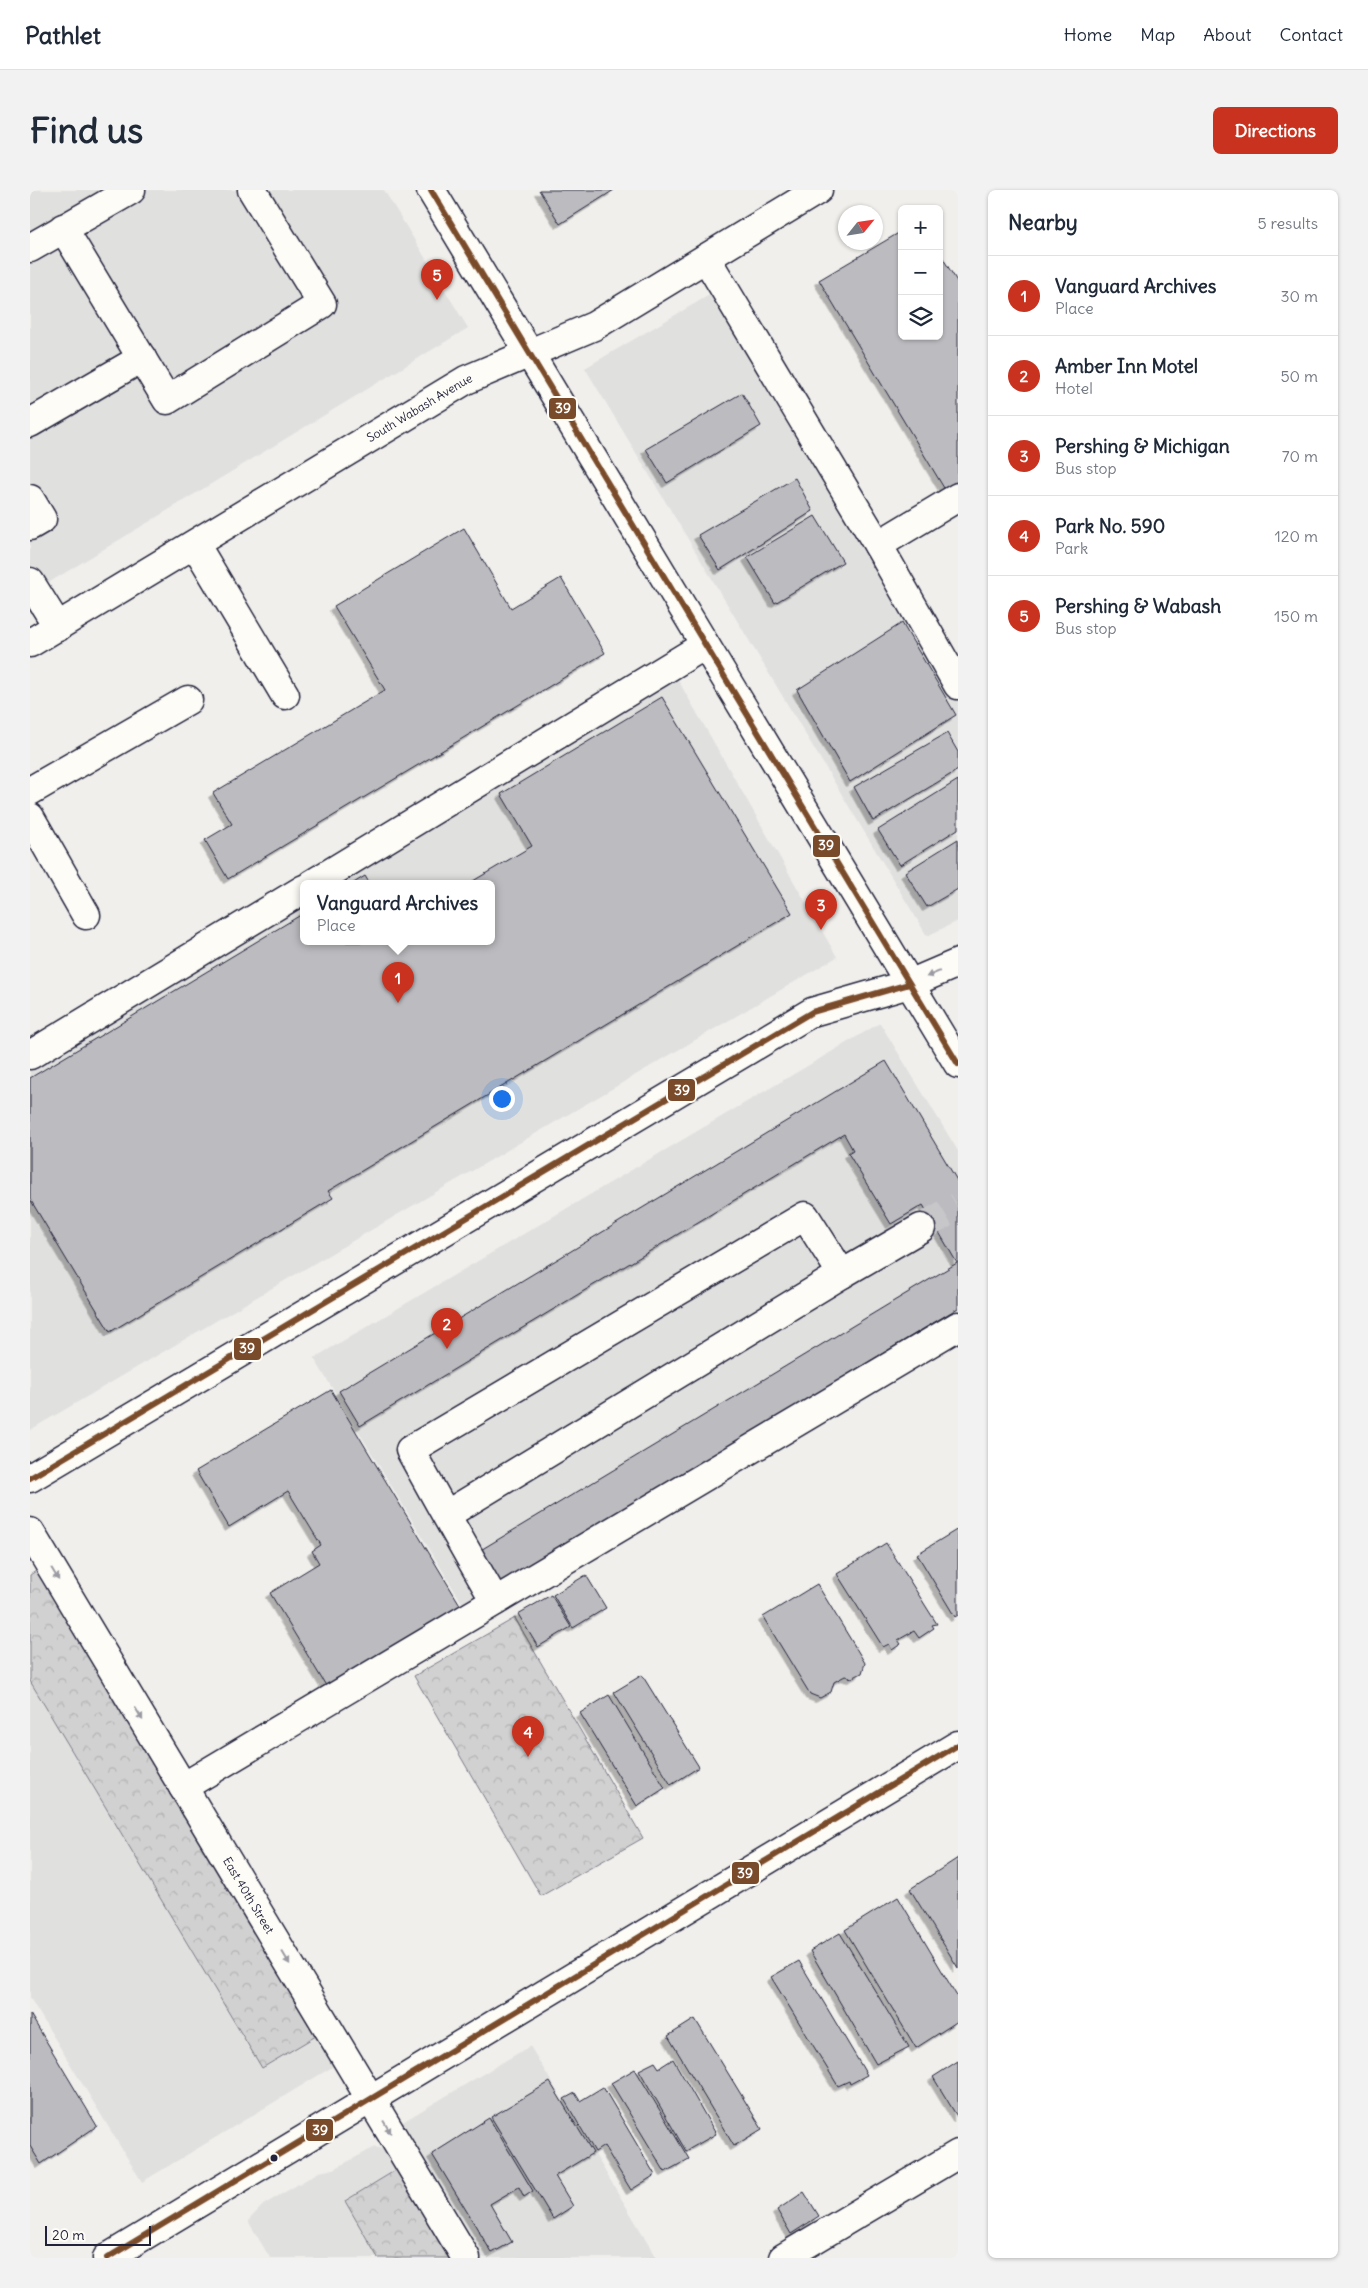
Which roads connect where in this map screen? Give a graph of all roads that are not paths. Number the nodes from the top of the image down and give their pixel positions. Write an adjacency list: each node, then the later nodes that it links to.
1 (131, 190): 5 (street)
2 (252, 190): 9 (street)
3 (431, 190): 8 (street)
4 (818, 190): 7 (street, South Wabash Avenue)
5 (63, 228): 6 (street); 9 (street)
6 (30, 248)
7 (706, 258): 8 (street, South Wabash Avenue); 15 (street)
8 (529, 352): 14 (street, South Wabash Avenue); 19 (street)
9 (142, 358): 10 (street)
10 (30, 423)
11 (958, 497): 15 (street)
12 (30, 500): 13 (street)
13 (30, 526)
14 (195, 544): 17 (street, South Wabash Avenue); 21 (street)
15 (878, 545): 20 (street)
16 (30, 582): 17 (street)
17 (58, 626): 18 (street, South Wabash Avenue)
18 (30, 643)
19 (705, 645): 25 (street); 29 (street)
20 (958, 685)
21 (285, 695)
22 (188, 700): 23 (street)
23 (30, 791)
24 (30, 818): 27 (street)
25 (319, 880)
26 (300, 891): 30 (street)
27 (86, 915)
28 (958, 963): 29 (street, one-way to 29)
29 (909, 984): 31 (street); 35 (street)
30 (30, 1056)
31 (958, 1064)
32 (921, 1228): 33 (street)
33 (842, 1274): 36 (street); 36 (street)
34 (958, 1326): 38 (street)
35 (30, 1478)
36 (446, 1515): 38 (street)
37 (30, 1532): 40 (street, East 40th Street, one-way to 40)
38 (495, 1601): 40 (street)
39 (958, 1745): 41 (street)
40 (183, 1788): 41 (street, East 40th Street, one-way to 41)
41 (371, 2099): 43 (street); 44 (street, East 40th Street, one-way to 44)
42 (958, 2154): 45 (street)
43 (107, 2258)
44 (466, 2258)
45 (783, 2258)

